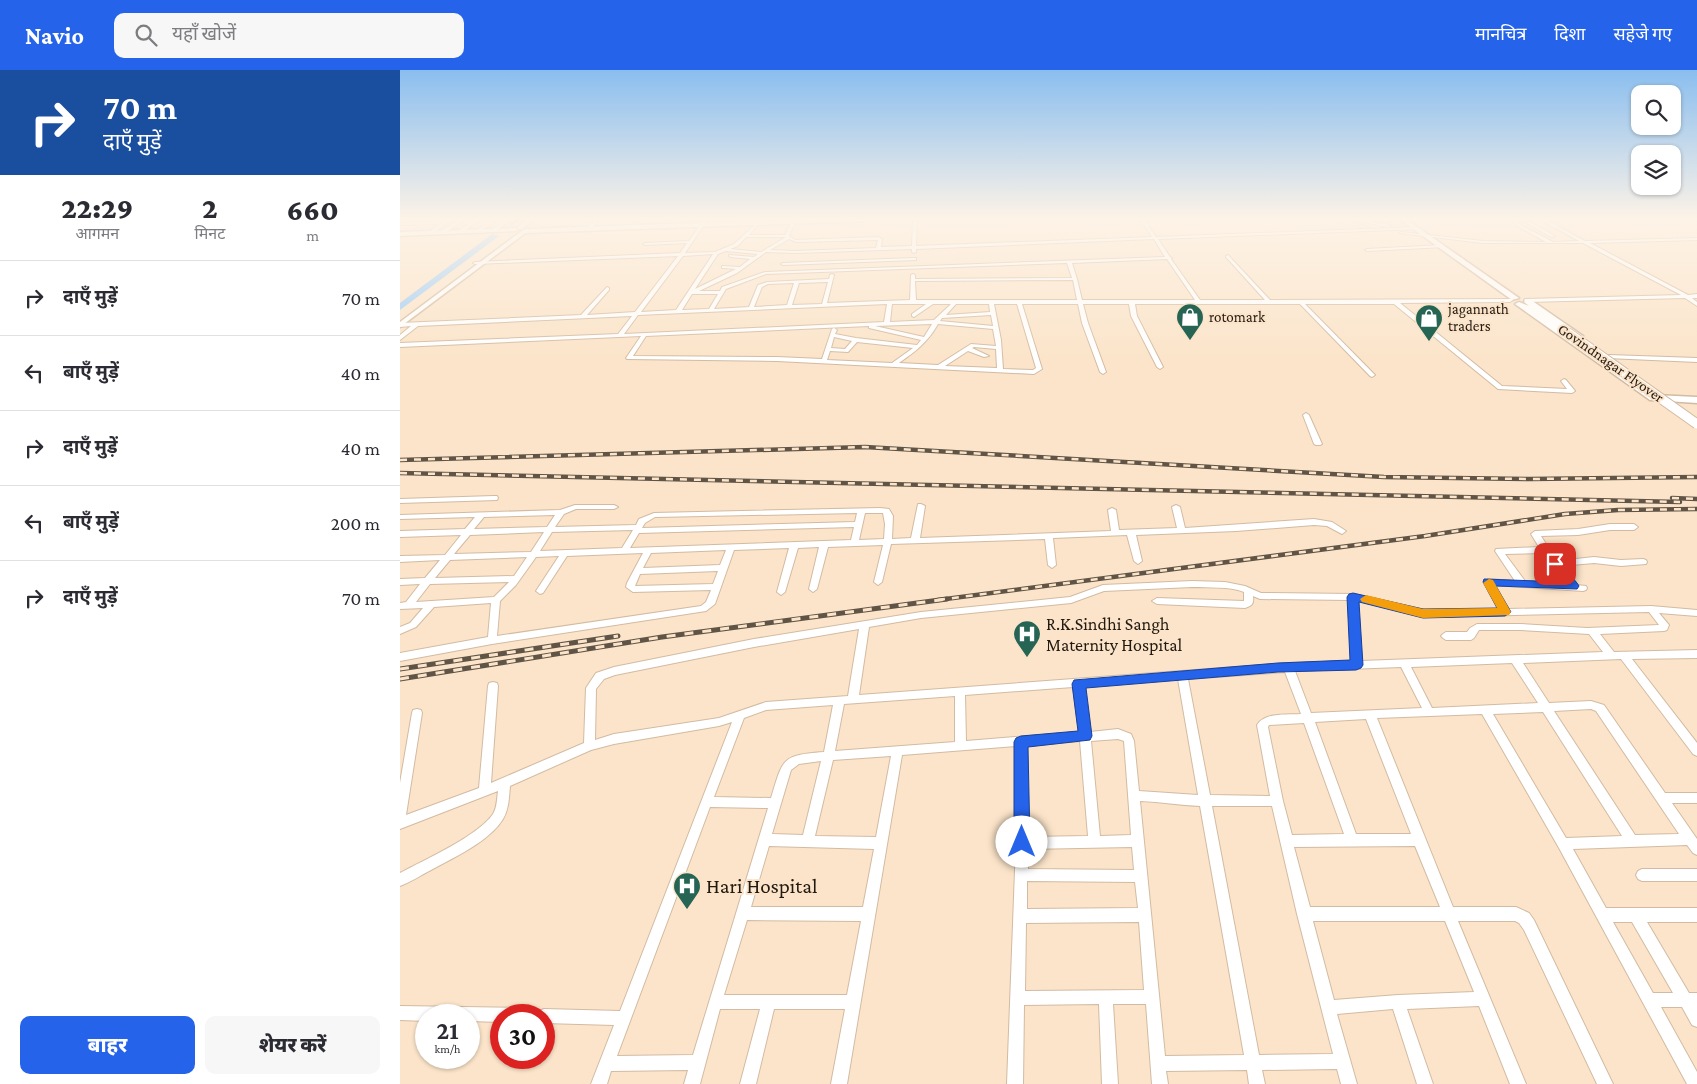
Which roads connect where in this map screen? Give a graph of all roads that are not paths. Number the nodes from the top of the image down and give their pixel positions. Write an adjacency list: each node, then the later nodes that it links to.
1 (474, 266): 51 (street)
2 (474, 266): 54 (street)
3 (672, 266): 47 (street)
4 (708, 266): 24 (street)
5 (779, 266): 17 (street)
6 (835, 266): 16 (street)
7 (973, 266): 15 (street)
8 (1071, 266): 18 (street)
9 (1175, 266): 39 (street)
10 (1237, 266): 33 (street)
11 (1471, 266): 36 (main road)
12 (1630, 266): 25 (street)
13 (724, 267): 14 (street)
14 (742, 268): 24 (street)
15 (914, 269): 16 (street); 20 (street)
16 (833, 272): 17 (street); 19 (street)
17 (765, 274): 23 (street)
18 (1075, 279): 20 (street); 32 (street)
19 (830, 280): 21 (street); 41 (street)
20 (913, 280): 28 (street)
21 (797, 281): 42 (street); 43 (street)
22 (607, 289): 49 (street)
23 (721, 292): 24 (street); 44 (street)
24 (691, 293): 45 (street)
25 (1685, 295): 26 (street); 36 (street); 40 (street)
26 (1697, 296)
27 (890, 302): 28 (street); 41 (street); 53 (street)
28 (912, 302): 29 (street)
29 (932, 302): 30 (street); 48 (street)
30 (955, 302): 31 (street); 50 (street)
31 (990, 302): 37 (street); 46 (street)
32 (1081, 302): 37 (street); 38 (street); 79 (street)
33 (1269, 302): 34 (street); 39 (street)
34 (1301, 302): 35 (street); 80 (street)
35 (1395, 302): 36 (street); 81 (street)
36 (1521, 302): 72 (main road); 82 (main road, Govindnagar Flyover); 85 (main road, Govindnagar Flyover, bridge)
37 (1019, 303): 78 (street)
38 (1132, 303): 39 (street); 77 (street)
39 (1199, 303)
40 (1697, 304)
41 (824, 305): 42 (street)
42 (788, 307): 43 (street)
43 (751, 308): 44 (street)
44 (711, 310): 45 (street)
45 (678, 312): 47 (street)
46 (993, 313): 50 (street); 58 (street)
47 (638, 314): 49 (street); 61 (street)
48 (914, 315)
49 (583, 316): 52 (street)
50 (938, 320): 53 (street); 58 (street); 64 (street)
51 (400, 321)
52 (416, 324): 54 (street); 63 (street)
53 (887, 324): 55 (street)
54 (400, 325)
55 (864, 325): 56 (street); 57 (street)
56 (835, 326): 60 (street); 62 (street)
57 (876, 328): 59 (street); 64 (street)
58 (996, 328): 69 (street)
59 (910, 330)
60 (645, 334): 61 (street); 74 (street)
61 (620, 335): 66 (street)
62 (832, 335): 65 (street); 70 (street)
63 (400, 338)
64 (925, 339): 67 (street)
65 (856, 340): 67 (street); 70 (street)
66 (400, 345)
67 (918, 347): 75 (street)
68 (967, 348): 69 (street); 71 (street); 76 (street)
69 (999, 348): 78 (street)
70 (828, 349): 74 (street)
71 (986, 356)
72 (1609, 357): 73 (street); 82 (main road)
73 (1697, 360)
74 (824, 361): 75 (street)
75 (893, 365): 76 (street)
76 (939, 367): 78 (street)
77 (1160, 368)
78 (1000, 370)
79 (1104, 372)
80 (1372, 375)
81 (1564, 381)
82 (1667, 399): 83 (main road, Govindnagar Flyover)
83 (1697, 400)
84 (1306, 415): 86 (street)
85 (1697, 424)
86 (1318, 444)
87 (494, 498): 88 (street)
88 (400, 501)
89 (921, 506): 109 (street)
90 (614, 507): 94 (street)
91 (1176, 507): 102 (street)
92 (862, 510): 98 (street); 100 (street); 110 (street)
93 (1112, 510): 105 (street)
94 (561, 512): 95 (street); 101 (street)
95 (482, 514): 96 (street); 104 (street)
96 (403, 517): 97 (street)
97 (400, 523)
98 (858, 524): 100 (street); 111 (street)
99 (1634, 527): 115 (street)
100 (637, 529): 101 (street); 117 (street)
101 (549, 530): 104 (street); 119 (street)
102 (1182, 530): 103 (street); 106 (street)
103 (1342, 531)
104 (468, 532): 107 (street); 120 (street)
105 (1115, 533): 106 (street); 108 (street)
106 (1131, 533): 122 (street)
107 (400, 534)
108 (1048, 536): 109 (street); 125 (street)
109 (915, 541): 110 (street)
110 (887, 542): 111 (street); 131 (street)
111 (854, 544): 112 (street)
112 (824, 545): 113 (street); 134 (street)
113 (794, 546): 114 (street); 136 (street)
114 (731, 548): 116 (street); 126 (street)
115 (1545, 550): 124 (street); 132 (street)
116 (648, 551): 117 (street); 127 (street)
117 (624, 552): 118 (street)
118 (565, 553): 119 (street); 135 (street)
119 (532, 554): 120 (street); 128 (street)
120 (448, 557): 121 (street); 129 (street)
121 (400, 559)
122 (1138, 561)
123 (1643, 562): 124 (street)
124 (1555, 564): 132 (street)
125 (1052, 565)
126 (724, 568): 127 (street); 133 (street)
127 (637, 571): 133 (street)
128 (516, 579): 129 (street); 139 (street)
129 (429, 581): 130 (street); 142 (street)
130 (400, 582)
131 (878, 582)
132 (1522, 584): 144 (street)
133 (716, 587): 150 (street)
134 (813, 589)
135 (540, 591)
136 (781, 592)
137 (1248, 592): 138 (street); 140 (street); 146 (street)
138 (1353, 597): 144 (street); 157 (street)
139 (496, 600): 141 (street); 150 (street)
140 (1157, 601)
141 (431, 605): 142 (street); 148 (street)
142 (404, 606)
143 (1651, 609): 144 (street); 145 (street); 147 (street)
144 (1505, 612)
145 (1697, 613)
146 (864, 626): 163 (street); 174 (street)
147 (1592, 630): 149 (street); 153 (street)
148 (400, 631)
149 (1446, 636)
150 (492, 640): 154 (street)
151 (1624, 654): 152 (street); 153 (street); 176 (street)
152 (1697, 654)
153 (1611, 655): 155 (street)
154 (400, 657)
155 (1515, 659): 156 (street); 165 (street)
156 (1404, 663): 157 (street); 167 (street)
157 (1356, 665): 158 (street)
158 (1288, 667): 159 (street); 171 (street)
159 (1182, 675): 160 (street); 184 (street)
160 (1078, 684): 162 (street); 172 (street)
161 (493, 686): 180 (street)
162 (960, 692): 163 (street); 175 (street)
163 (853, 700): 164 (street)
164 (839, 701): 170 (street); 178 (street)
165 (1547, 707): 166 (street); 182 (street); 197 (street)
166 (1485, 710): 167 (street); 200 (street)
167 (1429, 712): 169 (street)
168 (417, 713): 188 (street)
169 (1370, 714): 171 (street); 192 (street)
170 (739, 717): 174 (street); 186 (street)
171 (1308, 718): 185 (street); 191 (street)
172 (1085, 736): 173 (street); 181 (street); 194 (street)
173 (1021, 742): 175 (street); 198 (street)
174 (589, 746): 179 (street)
175 (961, 747): 177 (street)
176 (1697, 750)
177 (897, 752): 178 (street); 199 (street)
178 (828, 757): 187 (street); 193 (street)
179 (504, 782): 180 (street); 206 (street)
180 (486, 791): 189 (street)
181 (1134, 796): 184 (street); 195 (street)
182 (1663, 798): 183 (street); 201 (street)
183 (1697, 798)
184 (1206, 801): 185 (street); 234 (street)
185 (1277, 801): 196 (street)
186 (707, 802): 187 (street); 230 (street)
187 (776, 803): 190 (street)
188 (400, 818)
189 (400, 823)
190 (765, 840): 193 (street); 207 (street)
191 (1352, 840): 192 (street); 196 (street)
192 (1418, 840): 210 (street)
193 (808, 841): 199 (street)
194 (1094, 841): 195 (street); 198 (street)
195 (1138, 841): 205 (street)
196 (1287, 841): 209 (street)
197 (1632, 841): 200 (street); 201 (street)
198 (1022, 842): 202 (street)
199 (881, 843): 208 (street)
200 (1563, 844): 212 (street)
201 (1694, 844)
202 (1020, 875): 205 (street); 215 (street)
203 (1642, 875): 204 (street)
204 (1697, 875)
205 (1140, 876): 211 (street)
206 (400, 880)
207 (743, 913): 208 (street); 222 (street)
208 (868, 914): 224 (street)
209 (1304, 914): 210 (street); 226 (street)
210 (1448, 914): 219 (street); 248 (street)
211 (1144, 915): 215 (street); 216 (street)
212 (1602, 915): 213 (street); 220 (street)
213 (1636, 915): 214 (street); 221 (street)
214 (1697, 915)
215 (1019, 916): 217 (street)
216 (1151, 997): 218 (street); 236 (street)
217 (1017, 998): 218 (street); 241 (street)
218 (1106, 998): 242 (street)
219 (1483, 999): 225 (street); 247 (street)
220 (1649, 1000): 221 (street); 249 (street)
221 (1691, 1000): 231 (street)
222 (715, 1002): 223 (street); 233 (street)
223 (769, 1002): 224 (street); 239 (street)
224 (853, 1002): 240 (street)
225 (1398, 1002): 226 (street); 246 (street)
226 (1330, 1007): 232 (street)
227 (400, 1013): 228 (street)
228 (490, 1014)
229 (555, 1016): 230 (street)
230 (625, 1018): 235 (street)
231 (1697, 1020)
232 (1343, 1061): 234 (street); 245 (street)
233 (698, 1062): 235 (street); 238 (street)
234 (1253, 1063): 236 (street); 244 (street)
235 (607, 1064): 237 (street)
236 (1158, 1064): 243 (street)
237 (599, 1084)
238 (692, 1084)
239 (748, 1084)
240 (839, 1084)
241 (1014, 1084)
242 (1110, 1084)
243 (1160, 1084)
244 (1257, 1084)
245 (1349, 1084)
246 (1425, 1084)
247 (1518, 1084)
248 (1605, 1084)
249 (1695, 1084)

